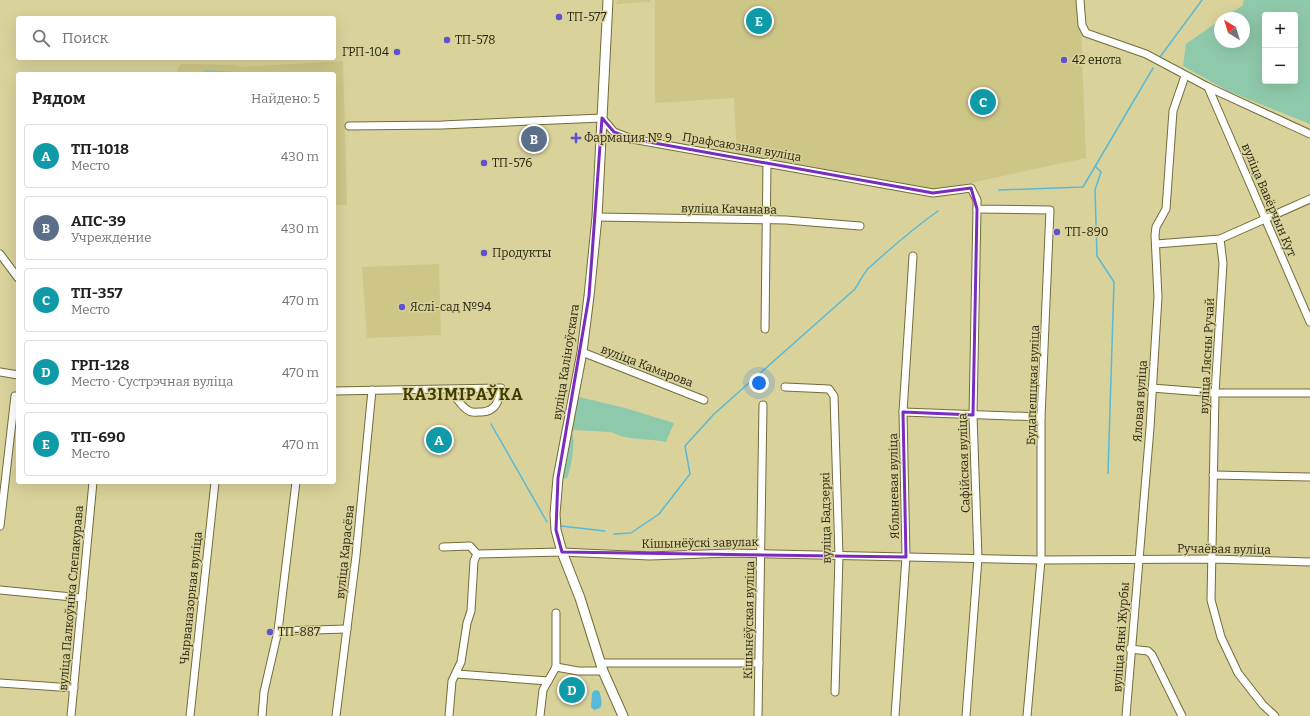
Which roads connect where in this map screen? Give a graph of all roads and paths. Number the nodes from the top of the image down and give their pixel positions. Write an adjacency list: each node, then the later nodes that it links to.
1 (608, 0): 5 (main road, вуліца Каліноўскага)
2 (1080, 0): 3 (street)
3 (1185, 76): 4 (street); 16 (street, Яловая вуліца)
4 (1208, 88): 7 (street); 12 (street, вуліца Вавёрчын Кут)
5 (602, 118): 6 (street); 8 (street, Прафсаюзная вуліца); 11 (main road, вуліца Каліноўскага)
6 (349, 126)
7 (1310, 134)
8 (767, 162): 10 (street, Прафсаюзная вуліца); 13 (street)
9 (1310, 199): 12 (street)
10 (977, 209): 36 (street, Сафійская вуліца); 37 (street, Будапешцкая вуліца)
11 (597, 216): 13 (street, вуліца Качанава); 22 (main road, вуліца Каліноўскага)
12 (1266, 219): 15 (street); 20 (street, вуліца Вавёрчын Кут)
13 (767, 220): 14 (street, вуліца Качанава); 21 (street)
14 (860, 226)
15 (1220, 239): 16 (street); 30 (street, вуліца Лясны Ручай)
16 (1156, 244): 26 (street, Яловая вуліца)
17 (0, 254): 19 (street)
18 (913, 256): 35 (street, Яблыневая вуліца)
19 (16, 275)
20 (1310, 322)
21 (765, 329)
22 (582, 352): 33 (street, вуліца Камарова); 45 (main road, вуліца Каліноўскага)
23 (0, 372): 24 (street)
24 (16, 375)
25 (785, 388): 48 (street, вуліца Бадзеркі)
26 (1152, 388): 30 (street); 53 (street, Яловая вуліца)
27 (450, 389): 27 (street); 29 (street)
28 (336, 390): 29 (street)
29 (372, 390): 58 (street, вуліца Карасёва)
30 (1215, 393): 31 (street); 38 (street, вуліца Лясны Ручай)
31 (1310, 393)
32 (14, 396): 43 (street)
33 (704, 400)
34 (763, 405): 47 (street, Кішынёўская вуліца)
35 (903, 412): 36 (street); 49 (street, Яблыневая вуліца)
36 (973, 415): 37 (street); 50 (street, Сафійская вуліца)
37 (1041, 417): 52 (street, Будапешцкая вуліца)
38 (1213, 475): 39 (street); 51 (street, вуліца Лясны Ручай)
39 (1310, 477)
40 (93, 484): 56 (street, вуліца Палкоўніка Слепакурава)
41 (215, 484): 70 (street, Чырваназорная вуліца)
42 (296, 484): 59 (street)
43 (0, 526)
44 (443, 547): 46 (street)
45 (562, 552): 46 (street, Кішынёўскі завулак); 47 (street, Кішынёўскі завулак); 63 (main road, вуліца Каліноўскага)
46 (477, 554): 64 (street)
47 (761, 554): 48 (street, Кішынёўскі завулак); 61 (street, Кішынёўская вуліца)
48 (838, 556): 49 (street); 68 (street, вуліца Бадзеркі)
49 (906, 557): 50 (street); 77 (street, Яблыневая вуліца)
50 (978, 558): 52 (street); 78 (street, Сафійская вуліца)
51 (1212, 559): 53 (street, Ручаёвая вуліца); 54 (street, Ручаёвая вуліца); 82 (street, вуліца Лясны Ручай)
52 (1041, 560): 53 (street, Ручаёвая вуліца); 79 (street, Будапешцкая вуліца)
53 (1138, 560): 60 (street, вуліца Янкі Журбы)
54 (1310, 562)
55 (0, 590): 56 (street)
56 (82, 598): 67 (street, вуліца Палкоўніка Слепакурава)
57 (556, 613): 62 (street)
58 (347, 629): 59 (street); 72 (street, вуліца Карасёва)
59 (278, 631): 71 (street)
60 (1130, 649): 80 (street, вуліца Янкі Журбы); 81 (street)
61 (759, 663): 63 (street); 76 (street, Кішынёўская вуліца)
62 (556, 667): 63 (street); 65 (street)
63 (603, 667): 75 (main road, вуліца Каліноўскага)
64 (457, 674): 65 (street); 73 (street)
65 (548, 681): 74 (street)
66 (0, 683): 67 (street)
67 (74, 688): 69 (street, вуліца Палкоўніка Слепакурава)
68 (835, 692)
69 (71, 716)
70 (190, 716)
71 (262, 716)
72 (336, 716)
73 (449, 716)
74 (540, 716)
75 (623, 716)
76 (758, 716)
77 (895, 716)
78 (966, 716)
79 (1027, 716)
80 (1126, 716)
81 (1182, 716)
82 (1276, 716)

